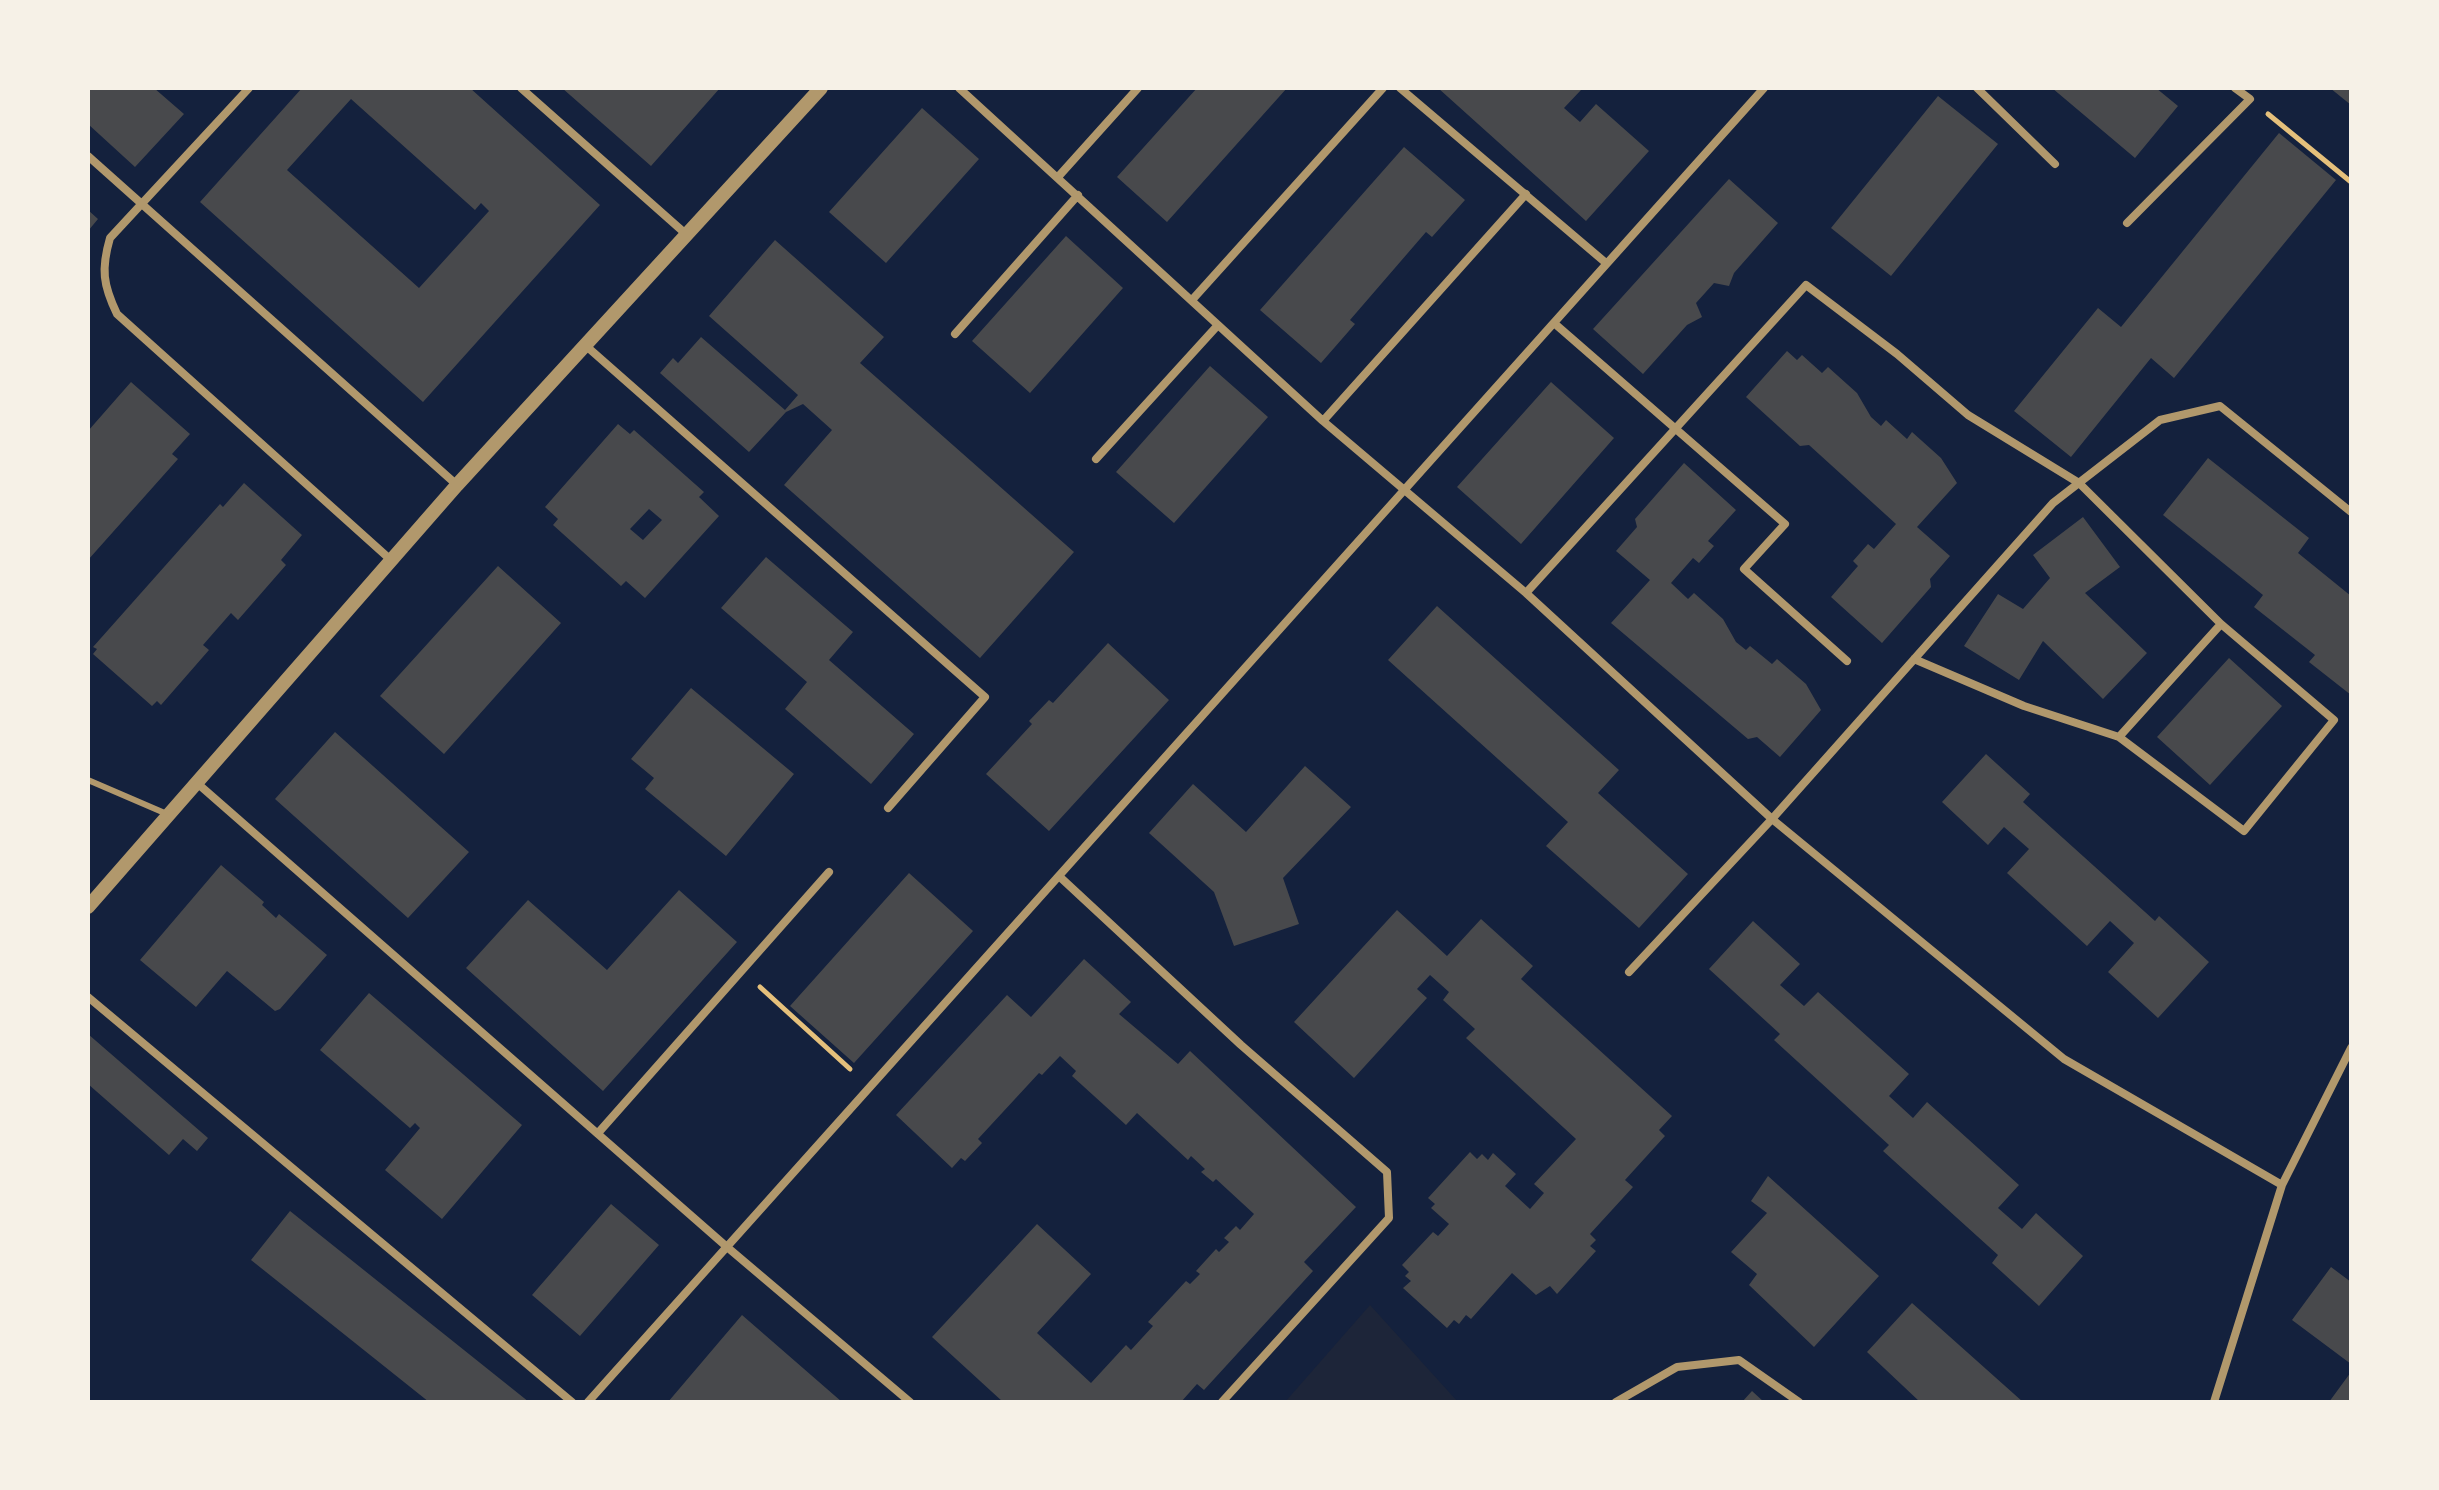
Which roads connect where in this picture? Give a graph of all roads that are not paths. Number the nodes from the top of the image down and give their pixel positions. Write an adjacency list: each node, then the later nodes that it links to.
1 (249, 88): 16 (street)
2 (521, 88): 18 (street)
3 (821, 88): 18 (street)
4 (959, 88): 13 (street)
5 (1138, 88): 13 (street)
6 (1383, 88): 20 (street)
7 (1400, 88): 14 (street)
8 (1764, 88): 19 (street)
9 (1977, 88): 12 (street)
10 (2235, 88): 17 (street)
11 (88, 156): 16 (street)
12 (2055, 164)
13 (1058, 177): 15 (street)
14 (1526, 194): 19 (street); 25 (street)
15 (1078, 195): 20 (street); 23 (street)
16 (143, 204): 29 (street); 32 (street)
17 (2127, 223)
18 (687, 235): 24 (street)
19 (1606, 263): 21 (street)
20 (1192, 300): 22 (street)
21 (1554, 323): 26 (street); 30 (street)
22 (1218, 325): 25 (street); 27 (street)
23 (955, 334)
24 (585, 345): 29 (street); 40 (street)
25 (1323, 421): 30 (street)
26 (1677, 427): 28 (street); 33 (street); 36 (street)
27 (1096, 459)
28 (2079, 483): 31 (street); 34 (street); 35 (street)
29 (457, 485): 32 (street)
30 (1406, 490): 33 (street); 44 (street)
31 (2351, 512)
32 (392, 561): 39 (street)
33 (1526, 593): 42 (street)
34 (2221, 624): 37 (street); 37 (street)
35 (1914, 659): 37 (street); 42 (street)
36 (1847, 661)
37 (2119, 737)
38 (88, 780): 41 (lane)
39 (197, 783): 41 (street); 49 (street)
40 (888, 808)
41 (169, 815): 45 (street)
42 (1772, 819): 46 (street); 50 (street)
43 (829, 872): 49 (street)
44 (1060, 877): 51 (street); 55 (street)
45 (88, 907)
46 (1629, 972)
47 (88, 997): 52 (street)
48 (2351, 1048): 50 (street)
49 (599, 1132): 51 (street)
50 (2282, 1185): 58 (street)
51 (727, 1247): 53 (street); 54 (street)
52 (572, 1402)
53 (588, 1402)
54 (910, 1402)
55 (1222, 1402)
56 (1616, 1402): 57 (street)
57 (1799, 1402)
58 (2214, 1402)

